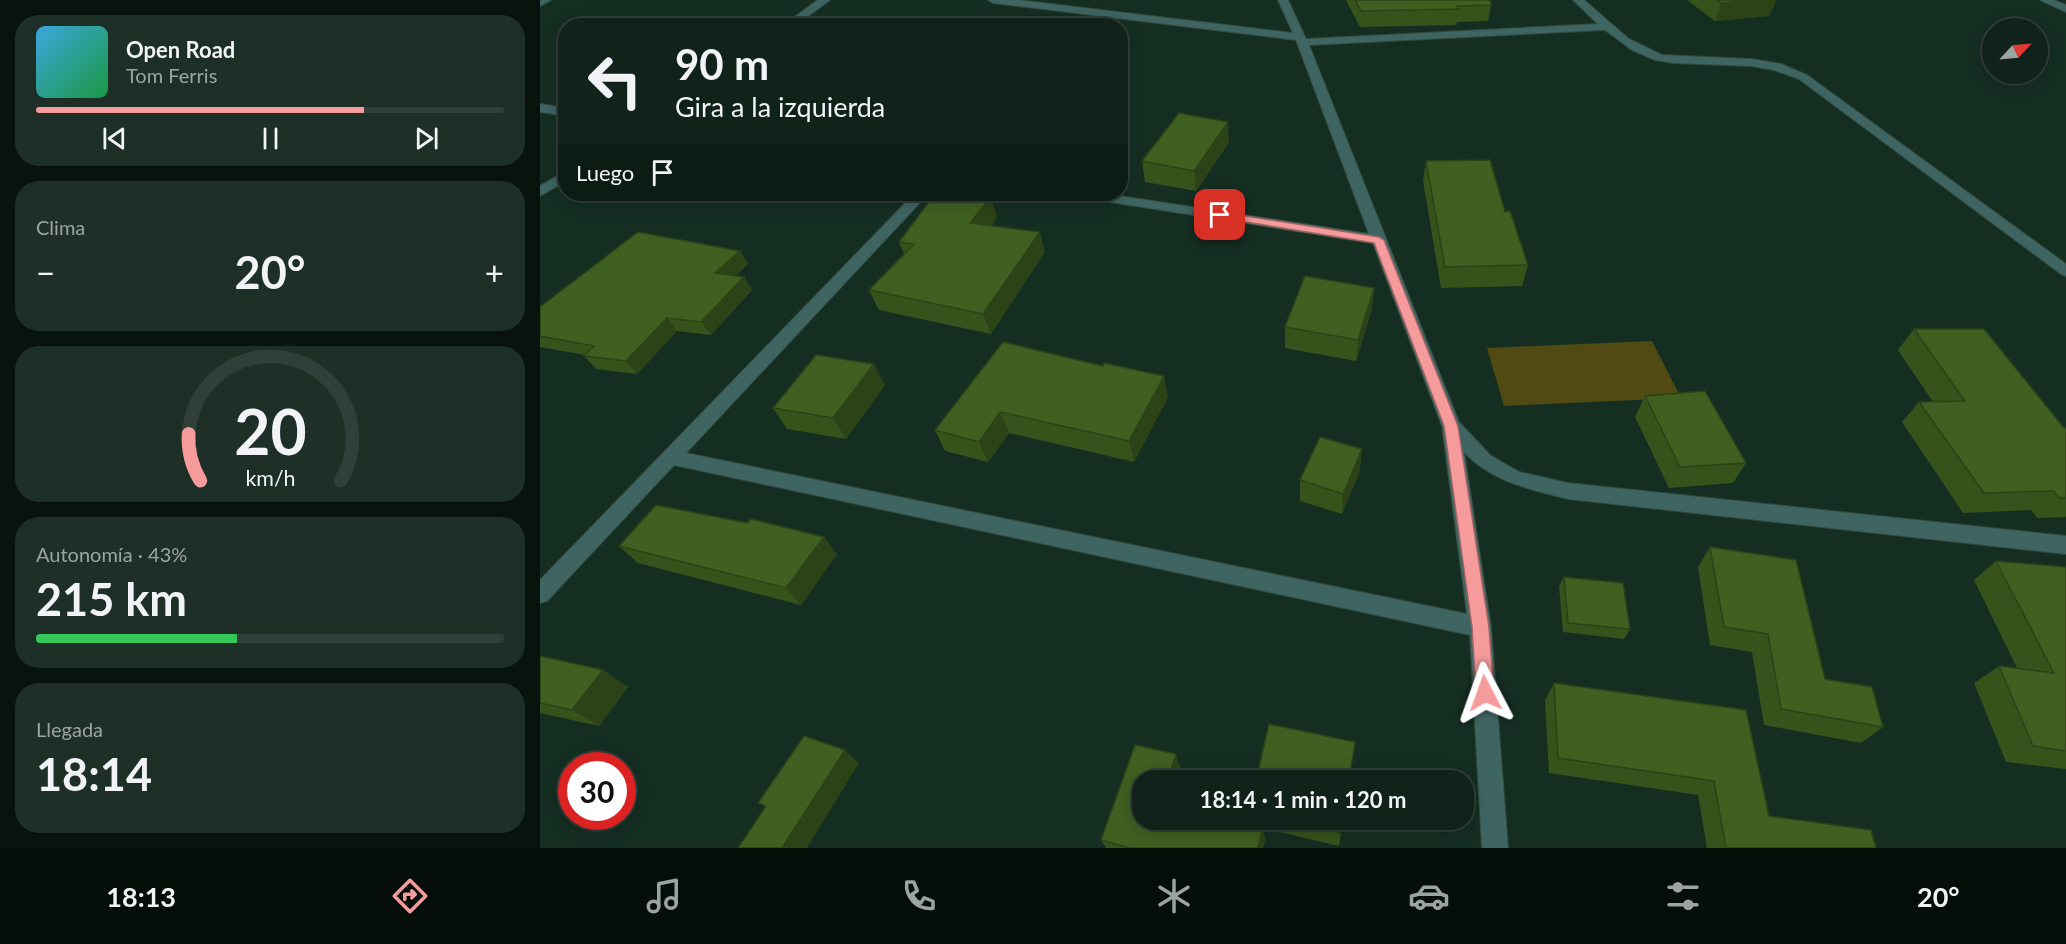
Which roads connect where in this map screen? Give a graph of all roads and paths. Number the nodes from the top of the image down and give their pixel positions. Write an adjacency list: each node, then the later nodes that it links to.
1 (546, 0): 7 (street)
2 (825, 0): 9 (street)
3 (993, 0): 11 (street)
4 (1283, 0): 11 (street)
5 (1578, 0): 10 (street)
6 (2045, 0): 8 (street)
7 (540, 3)
8 (2066, 9)
9 (799, 18)
10 (1607, 27): 11 (street); 19 (street)
11 (1301, 40): 18 (street)
12 (540, 108): 13 (street)
13 (558, 111)
14 (558, 180): 15 (street)
15 (540, 192)
16 (914, 201): 21 (street)
17 (1128, 201): 18 (street)
18 (1379, 240): 20 (street)
19 (2066, 271)
20 (1451, 426): 22 (street); 24 (street)
21 (670, 457): 23 (street); 24 (street)
22 (2066, 545)
23 (540, 594)
24 (1480, 627): 25 (street)
25 (1495, 848)

